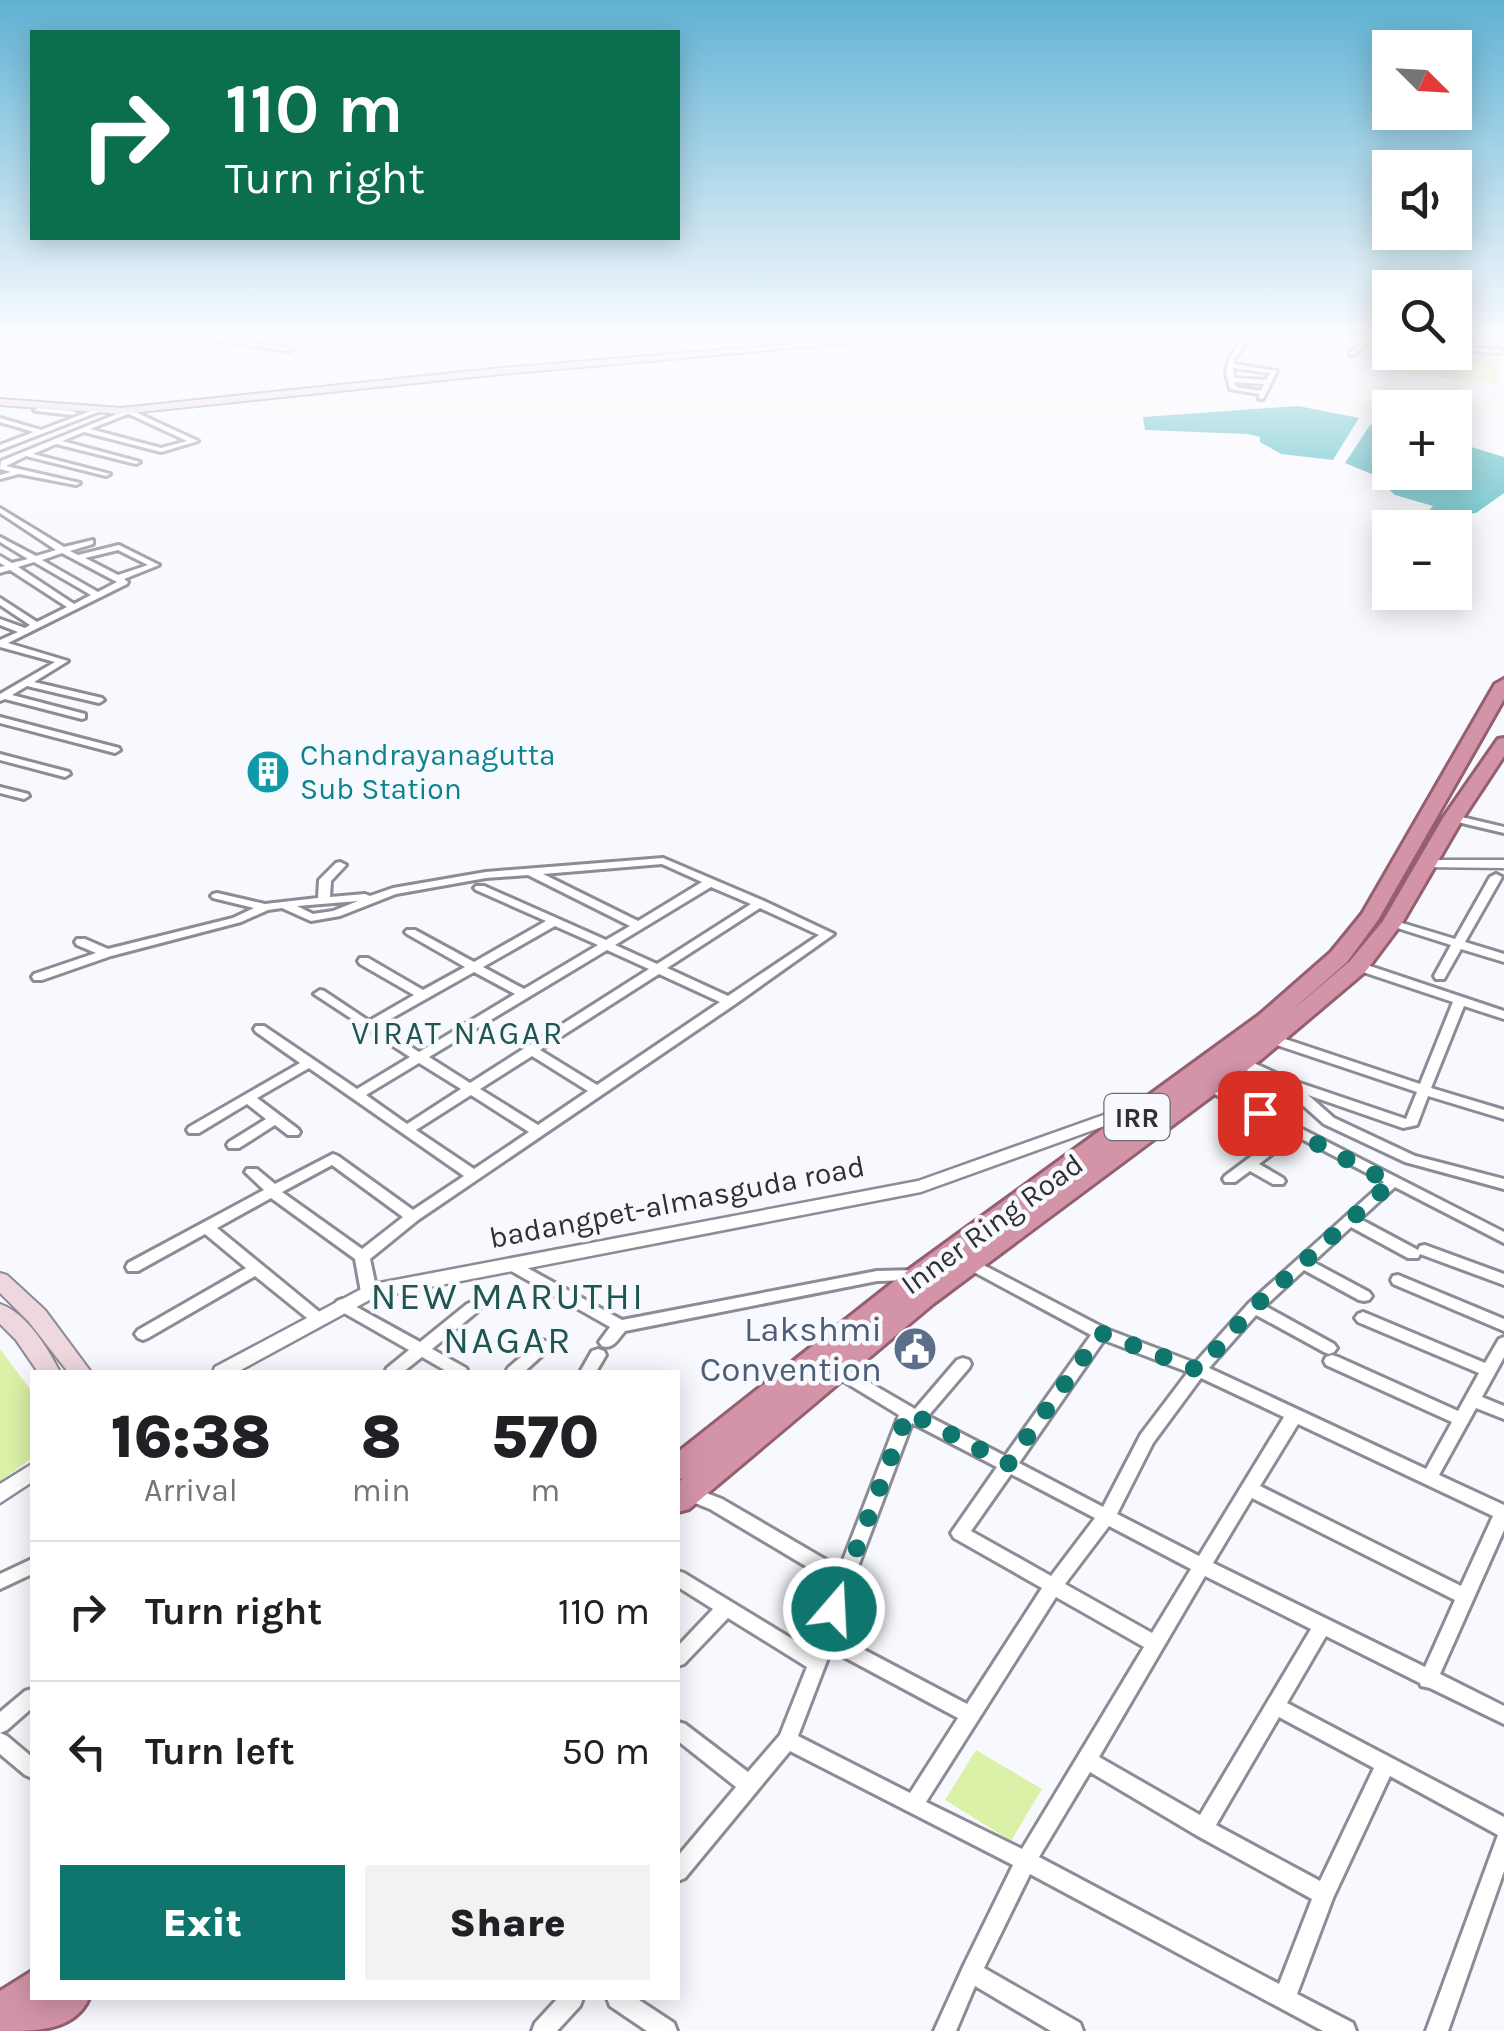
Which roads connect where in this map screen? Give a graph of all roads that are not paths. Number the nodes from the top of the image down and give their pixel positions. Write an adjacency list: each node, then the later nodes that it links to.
1 (29, 434): 6 (street)
2 (38, 434): 7 (street)
3 (61, 434): 8 (street)
4 (99, 434): 5 (street)
5 (178, 434)
6 (0, 448)
7 (24, 454): 9 (street); 10 (street)
8 (136, 462)
9 (20, 472): 11 (street); 12 (street)
10 (106, 474)
11 (0, 477)
12 (76, 483)
13 (0, 510): 16 (street)
14 (0, 539): 17 (street)
15 (90, 542): 16 (street)
16 (62, 550): 17 (street); 18 (street)
17 (32, 558): 20 (street); 23 (street)
18 (78, 558): 22 (street); 22 (street)
19 (0, 559): 20 (street)
20 (12, 566): 21 (street); 25 (street)
21 (0, 570)
22 (118, 578): 23 (street)
23 (94, 593): 25 (street)
24 (0, 601): 27 (street)
25 (72, 607): 27 (street)
26 (0, 622): 28 (street)
27 (36, 625): 28 (street)
28 (24, 631): 29 (street)
29 (0, 644): 30 (street)
30 (26, 682): 32 (street); 33 (street)
31 (1504, 684): 94 (highway, Inner Ring Road / IRR)
32 (2, 697): 34 (street)
33 (99, 700)
34 (82, 716)
35 (0, 720): 37 (street)
36 (1503, 748): 42 (highway, Inner Ring Road / IRR)
37 (114, 750)
38 (0, 757): 39 (street)
39 (66, 774)
40 (0, 790): 41 (street)
41 (24, 796)
42 (1453, 818): 43 (street); 44 (highway, Inner Ring Road / IRR)
43 (1504, 830)
44 (1426, 864): 45 (street); 60 (highway, Inner Ring Road / IRR)
45 (1504, 864)
46 (340, 865): 55 (street)
47 (529, 871): 49 (street); 53 (street); 61 (street)
48 (1496, 878): 51 (street)
49 (711, 882): 56 (street); 61 (street)
50 (480, 888): 59 (street)
51 (1487, 894): 54 (street); 65 (street)
52 (218, 896): 58 (street)
53 (372, 897): 55 (street); 57 (street)
54 (1504, 900)
55 (324, 901): 57 (street)
56 (760, 903): 71 (street); 78 (street)
57 (284, 904): 58 (street)
58 (265, 907): 66 (street)
59 (555, 921): 64 (street); 70 (street)
60 (1392, 923): 65 (street); 69 (highway, Inner Ring Road / IRR)
61 (639, 926): 64 (street)
62 (411, 932): 70 (street)
63 (80, 942): 66 (street)
64 (605, 944): 71 (street); 75 (street)
65 (1456, 945): 67 (street); 72 (street)
66 (107, 953): 73 (street)
67 (1504, 958)
68 (364, 961): 76 (street)
69 (1358, 966): 77 (street); 82 (highway, Inner Ring Road / IRR)
70 (472, 967): 75 (street); 76 (street)
71 (664, 968): 78 (street); 83 (street)
72 (1440, 976)
73 (38, 977)
74 (320, 994): 80 (street)
75 (524, 994): 84 (street)
76 (422, 995): 80 (street)
77 (1460, 1001): 79 (street); 90 (street)
78 (730, 1002): 91 (street)
79 (1504, 1016)
80 (369, 1026): 84 (street)
81 (260, 1029): 86 (street)
82 (1272, 1039): 85 (highway, Inner Ring Road / IRR); 90 (street)
83 (533, 1051): 89 (street); 91 (street)
84 (418, 1057): 89 (street); 92 (street)
85 (1242, 1062): 87 (street); 88 (highway, Inner Ring Road / IRR)
86 (306, 1064): 92 (street); 93 (street)
87 (1286, 1084): 90 (street); 109 (street)
88 (1208, 1085): 100 (street); 116 (highway, Inner Ring Road / IRR)
89 (474, 1088): 98 (street); 99 (street)
90 (1424, 1090): 95 (street)
91 (597, 1091): 99 (street)
92 (355, 1096): 98 (street)
93 (248, 1098): 96 (street); 97 (street)
94 (1152, 1103): 117 (street, badangpet-almasguda road); 121 (highway, Inner Ring Road / IRR)
95 (1504, 1115)
96 (275, 1119): 101 (street); 102 (street)
97 (194, 1130)
98 (408, 1130): 105 (street)
99 (536, 1130): 105 (street)
100 (1294, 1131): 103 (street); 108 (street)
101 (294, 1132)
102 (234, 1145)
103 (1249, 1164): 106 (street); 107 (street)
104 (252, 1172): 110 (street)
105 (471, 1174): 111 (street)
106 (1230, 1179)
107 (1278, 1181)
108 (1391, 1183): 112 (street); 114 (street)
109 (1504, 1184)
110 (273, 1191): 111 (street); 113 (street); 115 (street)
111 (413, 1217): 115 (street)
112 (1350, 1220): 118 (street); 124 (street)
113 (207, 1228): 119 (street); 120 (street)
114 (1504, 1238)
115 (362, 1257): 125 (street)
116 (968, 1262): 135 (street); 141 (highway, Inner Ring Road / IRR)
117 (511, 1264): 125 (street, badangpet-almasguda road); 134 (street)
118 (1303, 1264): 126 (street); 128 (street)
119 (133, 1267)
120 (257, 1268): 131 (street); 136 (street)
121 (920, 1275): 134 (street); 157 (highway, Inner Ring Road / IRR)
122 (0, 1280): 143 (main road)
123 (1398, 1280): 133 (street)
124 (1504, 1280)
125 (369, 1292): 127 (street, badangpet-almasguda road)
126 (1364, 1296)
127 (342, 1305): 131 (street, badangpet-almasguda road); 139 (street)
128 (1254, 1307): 149 (street); 155 (street)
129 (472, 1308): 139 (street)
130 (0, 1312): 142 (main road)
131 (317, 1318): 144 (street, badangpet-almasguda road)
132 (1363, 1318): 150 (street)
133 (1504, 1325)
134 (620, 1326): 148 (street)
135 (1101, 1333): 149 (street); 156 (street)
136 (143, 1334)
137 (1504, 1343): 150 (street)
138 (543, 1346): 147 (street)
139 (422, 1350): 145 (street); 146 (street)
140 (964, 1364): 154 (street)
141 (836, 1369): 154 (street); 161 (highway, Inner Ring Road / IRR)
142 (48, 1370)
143 (78, 1370)
144 (226, 1370)
145 (397, 1370)
146 (457, 1370)
147 (516, 1370)
148 (589, 1370)
149 (1198, 1370): 153 (street); 164 (street)
150 (1489, 1371): 151 (street)
151 (1474, 1401): 152 (street); 155 (street)
152 (1504, 1413)
153 (1294, 1414): 159 (street); 160 (street)
154 (912, 1415): 156 (street); 168 (street)
155 (1461, 1419): 159 (street)
156 (1008, 1464): 164 (street); 170 (street)
157 (680, 1466)
158 (30, 1473): 162 (street)
159 (1430, 1478): 163 (street)
160 (1248, 1488): 165 (street); 171 (street)
161 (680, 1494): 168 (street)
162 (0, 1495)
163 (1503, 1513): 171 (street)
164 (1107, 1516): 165 (street); 170 (street)
165 (1202, 1566): 173 (street); 175 (street)
166 (30, 1567): 169 (street)
167 (680, 1579): 172 (street)
168 (844, 1580): 174 (street)
169 (0, 1582)
170 (1053, 1586): 175 (street); 181 (street)
171 (1465, 1596): 178 (street)
172 (726, 1608): 176 (street); 177 (street)
173 (1323, 1626): 178 (street); 180 (street)
174 (825, 1638): 177 (street); 181 (street)
175 (1156, 1644): 187 (street)
176 (680, 1656)
177 (817, 1664): 185 (street)
178 (1428, 1680): 182 (street)
179 (30, 1699): 183 (street)
180 (1275, 1706): 188 (street); 192 (street)
181 (968, 1714): 191 (street)
182 (1504, 1715)
183 (0, 1724)
184 (680, 1732): 190 (street)
185 (787, 1740): 190 (street); 191 (street)
186 (0, 1742): 189 (street)
187 (1086, 1760): 192 (street); 195 (street)
188 (1386, 1764): 193 (street); 197 (street)
189 (30, 1767)
190 (749, 1785): 196 (street)
191 (913, 1805): 195 (street)
192 (1203, 1828): 197 (street)
193 (1504, 1828)
194 (1504, 1842): 211 (street)
195 (1026, 1862): 198 (street); 200 (street)
196 (680, 1869)
197 (1324, 1894): 200 (street)
198 (971, 1972): 208 (street); 209 (street)
199 (30, 1992): 204 (highway)
200 (1284, 1999): 210 (street)
201 (68, 2000): 205 (highway)
202 (570, 2000): 206 (street)
203 (621, 2000): 207 (street)
204 (0, 2016)
205 (29, 2031)
206 (543, 2031)
207 (666, 2031)
208 (945, 2031)
209 (1072, 2031)
210 (1345, 2031)
211 (1437, 2031)

